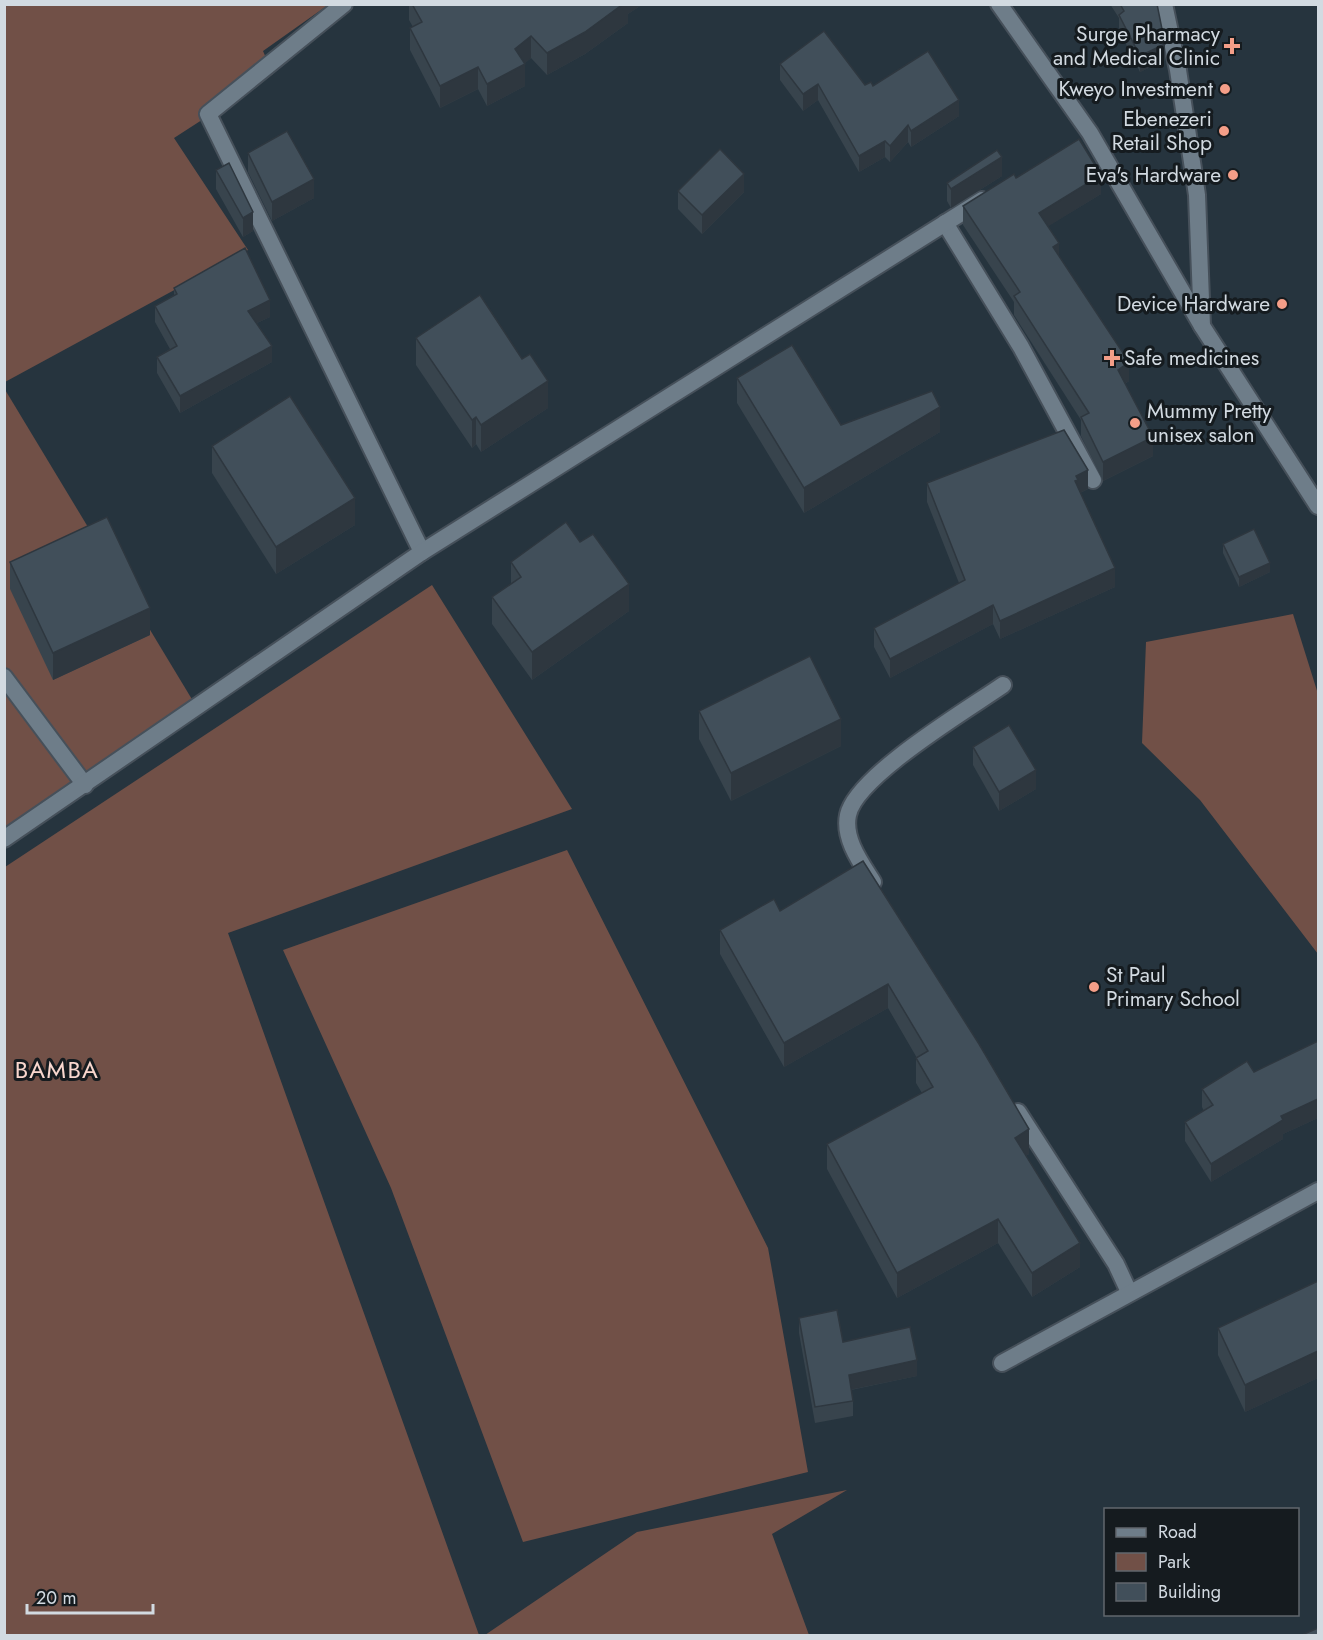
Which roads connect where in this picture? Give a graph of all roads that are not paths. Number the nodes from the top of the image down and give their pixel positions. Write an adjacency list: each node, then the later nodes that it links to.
1 (344, 4): 9 (street)
2 (999, 4): 6 (street)
3 (1164, 4): 6 (street)
4 (993, 193): 5 (street)
5 (945, 223): 7 (street); 9 (street)
6 (1202, 326): 8 (street)
7 (1093, 480)
8 (1318, 506)
9 (422, 552): 12 (street)
10 (4, 677): 12 (street)
11 (1003, 685): 14 (street)
12 (85, 785): 13 (street)
13 (4, 839)
14 (881, 895)
15 (1006, 1093): 17 (street)
16 (1318, 1191): 17 (street)
17 (1129, 1292): 18 (street)
18 (1002, 1363)

